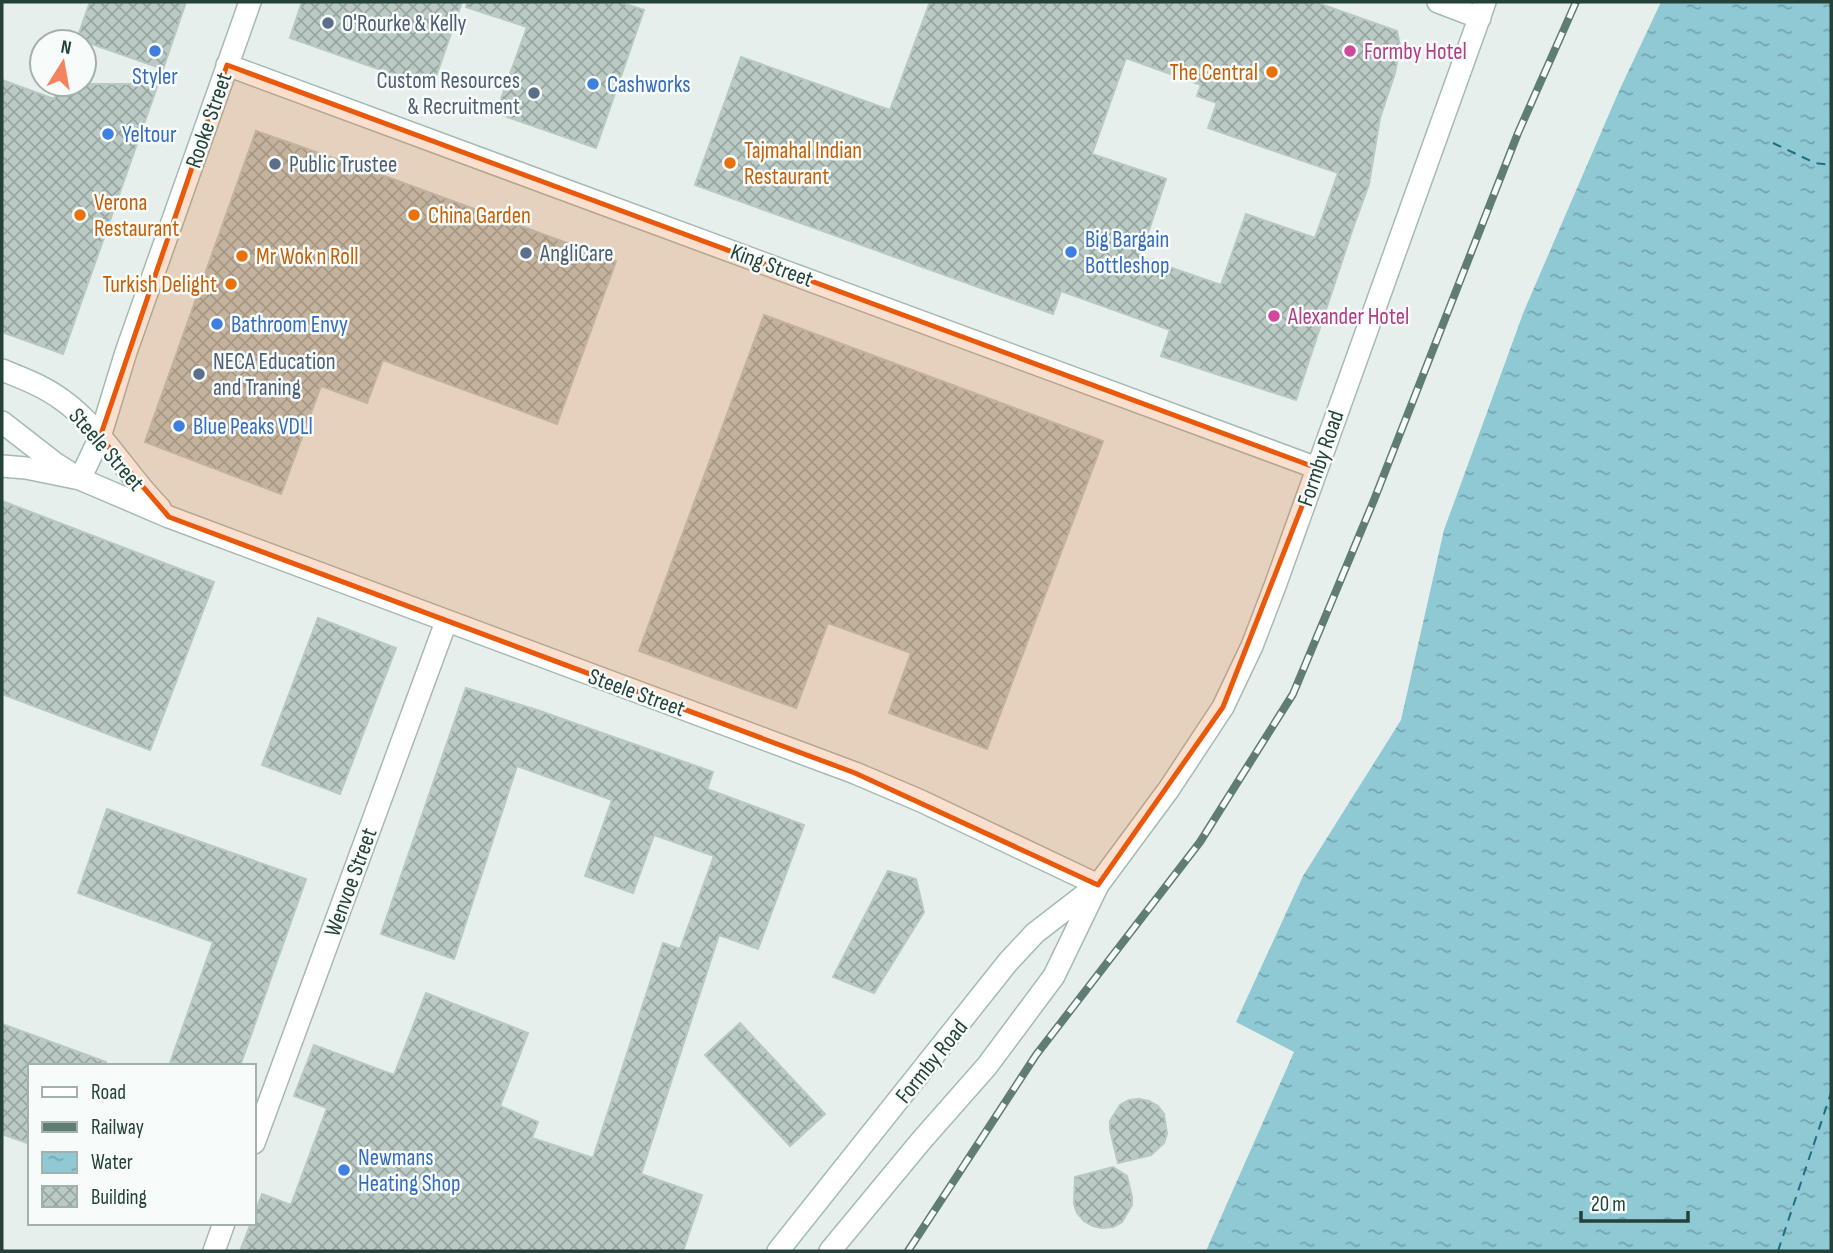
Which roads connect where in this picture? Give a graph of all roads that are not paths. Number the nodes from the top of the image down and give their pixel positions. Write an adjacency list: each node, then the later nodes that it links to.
1 (250, 2): 4 (street, Rooke Street)
2 (1438, 2): 3 (street)
3 (1483, 10): 9 (street, Formby Road)
4 (227, 65): 7 (street, Rooke Street); 9 (street, King Street)
5 (2, 370): 7 (street, Steele Street)
6 (2, 422): 10 (street, Steele Street)
7 (100, 437): 10 (street, Rooke Street); 11 (street, Steele Street)
8 (2, 467): 10 (street)
9 (1317, 468): 13 (street, Formby Road)
10 (80, 479): 11 (street, Steele Street)
11 (169, 517): 12 (street, Steele Street)
12 (446, 622): 13 (street, Steele Street); 14 (street, Wenvoe Street)
13 (1098, 885): 17 (street, Formby Road); 18 (street, Formby Road)
14 (256, 1138)
15 (223, 1225): 16 (street)
16 (214, 1251)
17 (778, 1251)
18 (830, 1251)

